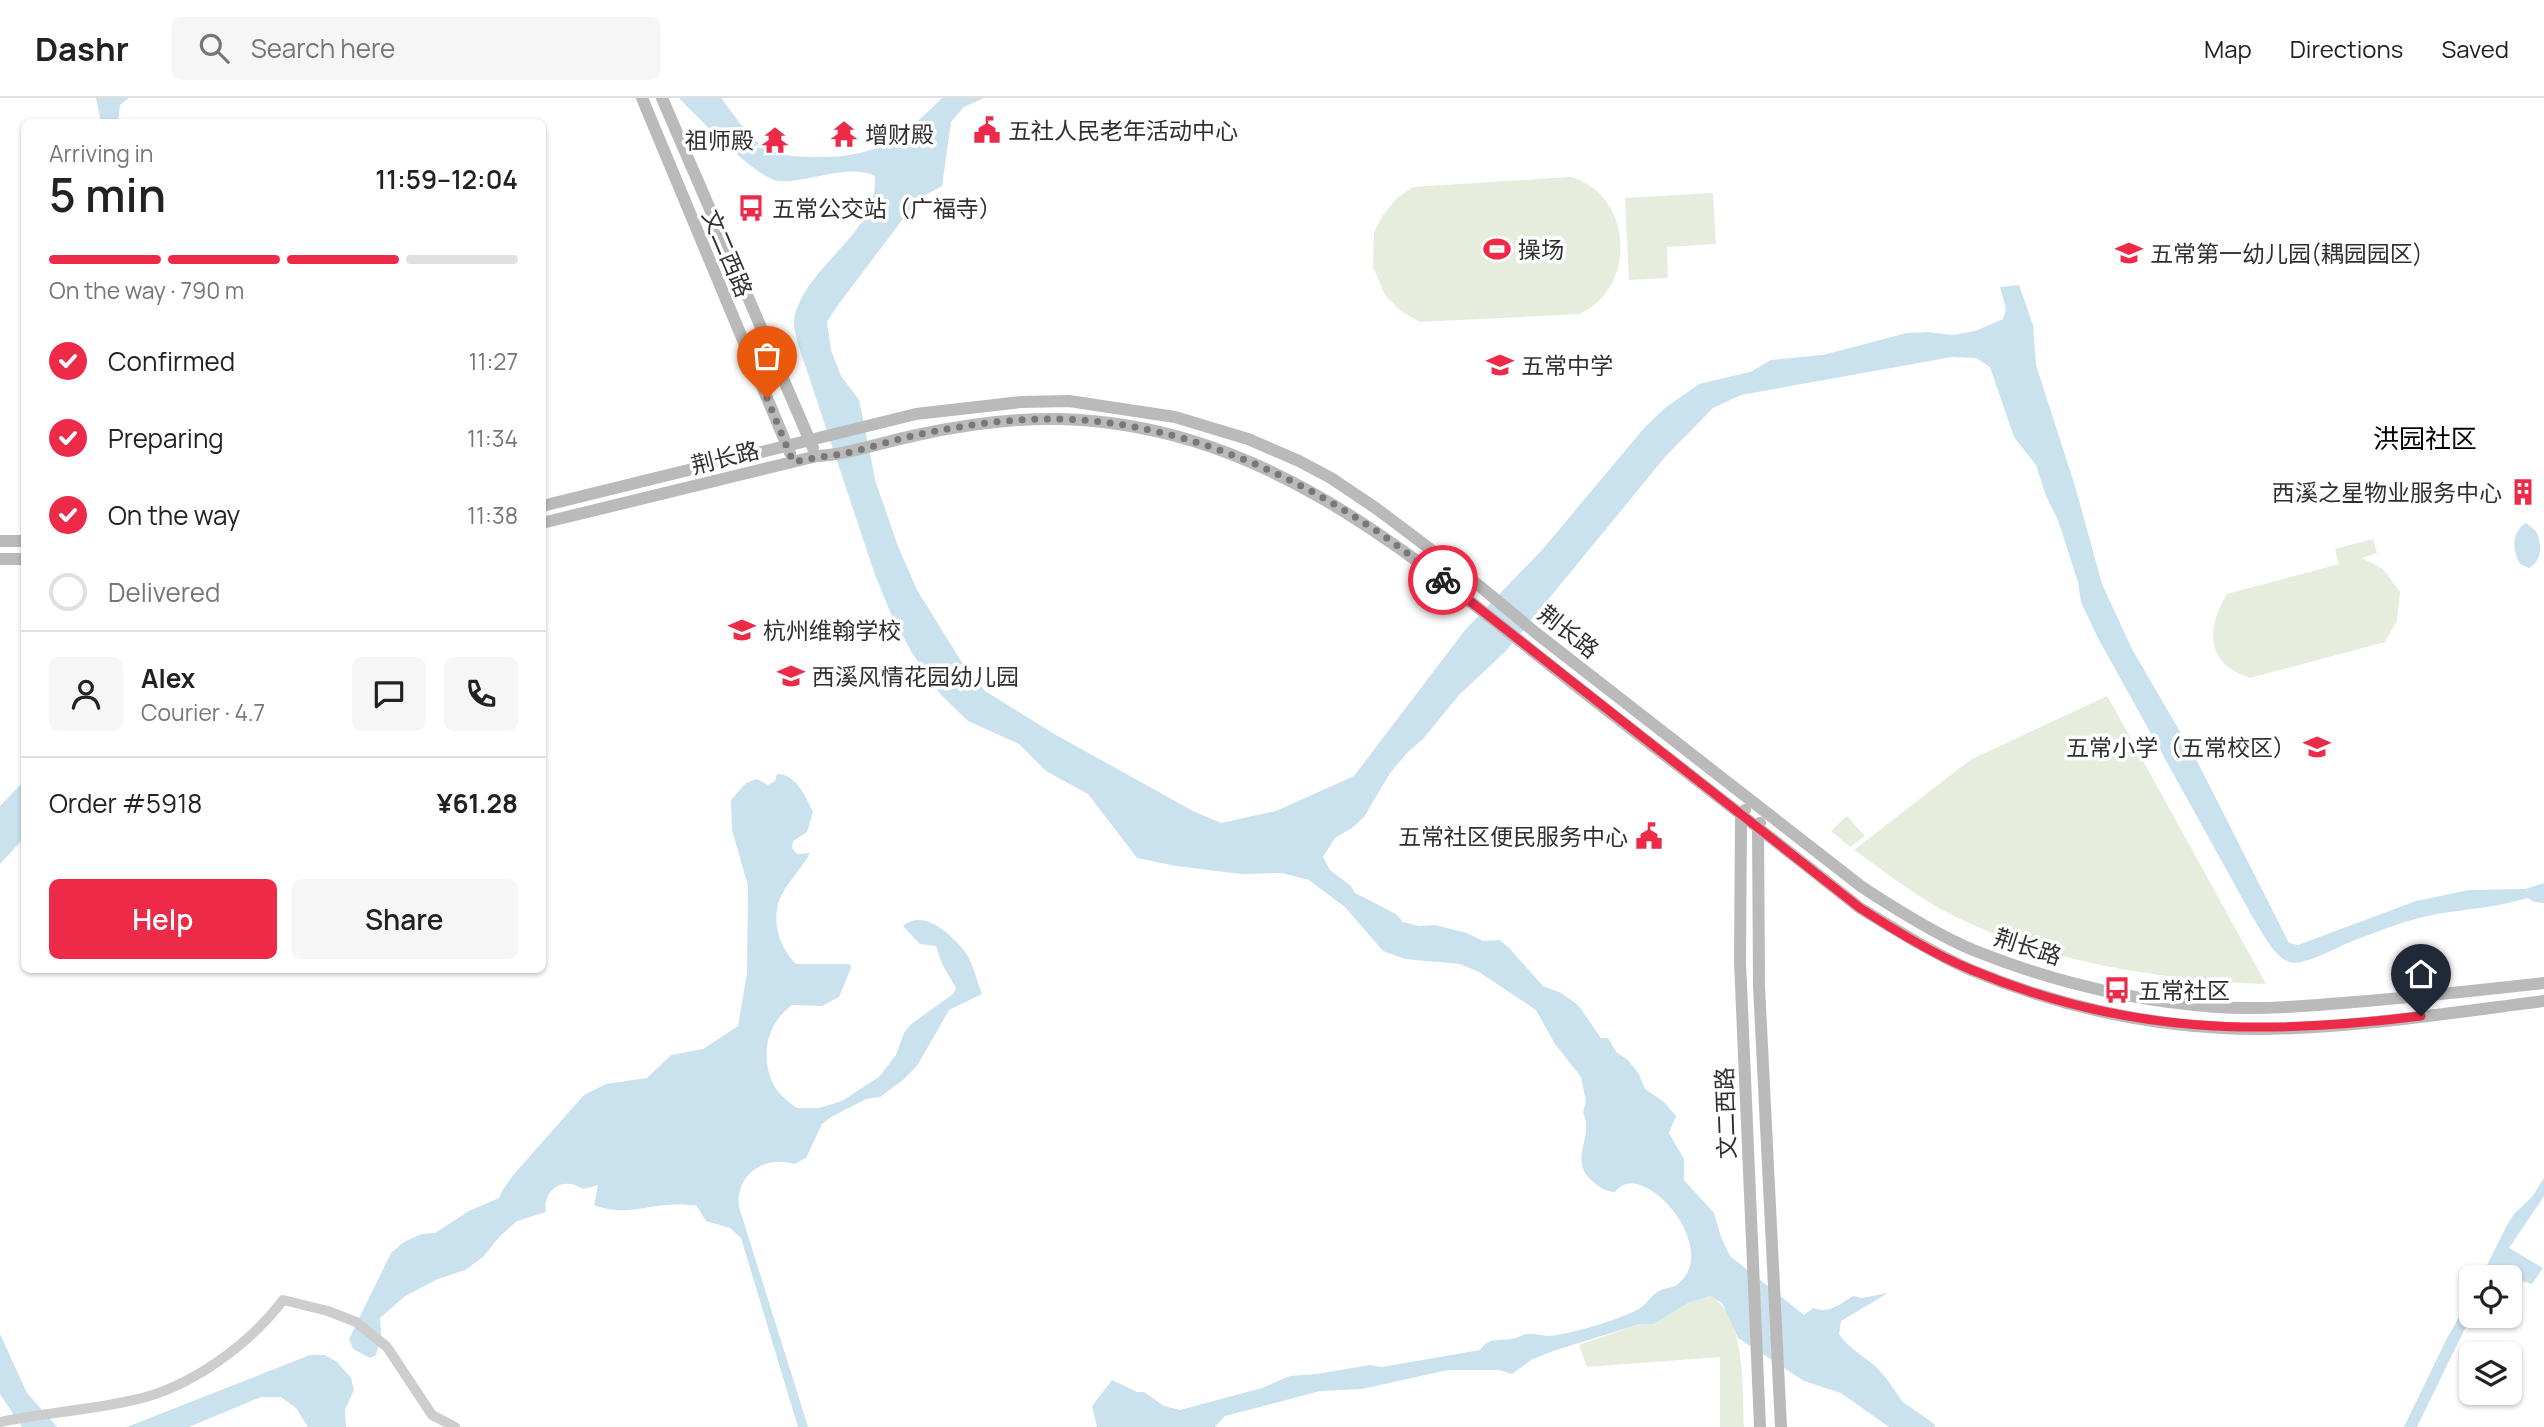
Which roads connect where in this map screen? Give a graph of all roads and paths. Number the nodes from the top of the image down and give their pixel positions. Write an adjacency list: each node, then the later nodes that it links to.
1 (642, 98): 4 (main road, 文二西路)
2 (662, 98): 3 (main road, 文二西路)
3 (810, 441): 4 (main road, 荆长路); 5 (main road, 文二西路); 13 (main road, 荆长路)
4 (787, 446): 6 (main road, 文二西路); 7 (main road, 荆长路)
5 (817, 456): 6 (main road, 荆长路); 15 (main road, 荆长路)
6 (793, 462): 8 (main road, 荆长路)
7 (546, 505)
8 (546, 522)
9 (0, 541): 10 (main road)
10 (21, 541)
11 (0, 559): 12 (main road)
12 (21, 559)
13 (1752, 801): 14 (main road, 荆长路); 15 (main road)
14 (1767, 813): 16 (main road); 17 (main road, 荆长路)
15 (1741, 815): 16 (main road, 荆长路); 21 (main road, 文二西路)
16 (1758, 826): 18 (main road, 荆长路); 22 (main road, 文二西路)
17 (2544, 983)
18 (2544, 1001)
19 (3, 1421): 20 (street)
20 (455, 1427)
21 (1760, 1427)
22 (1781, 1427)

